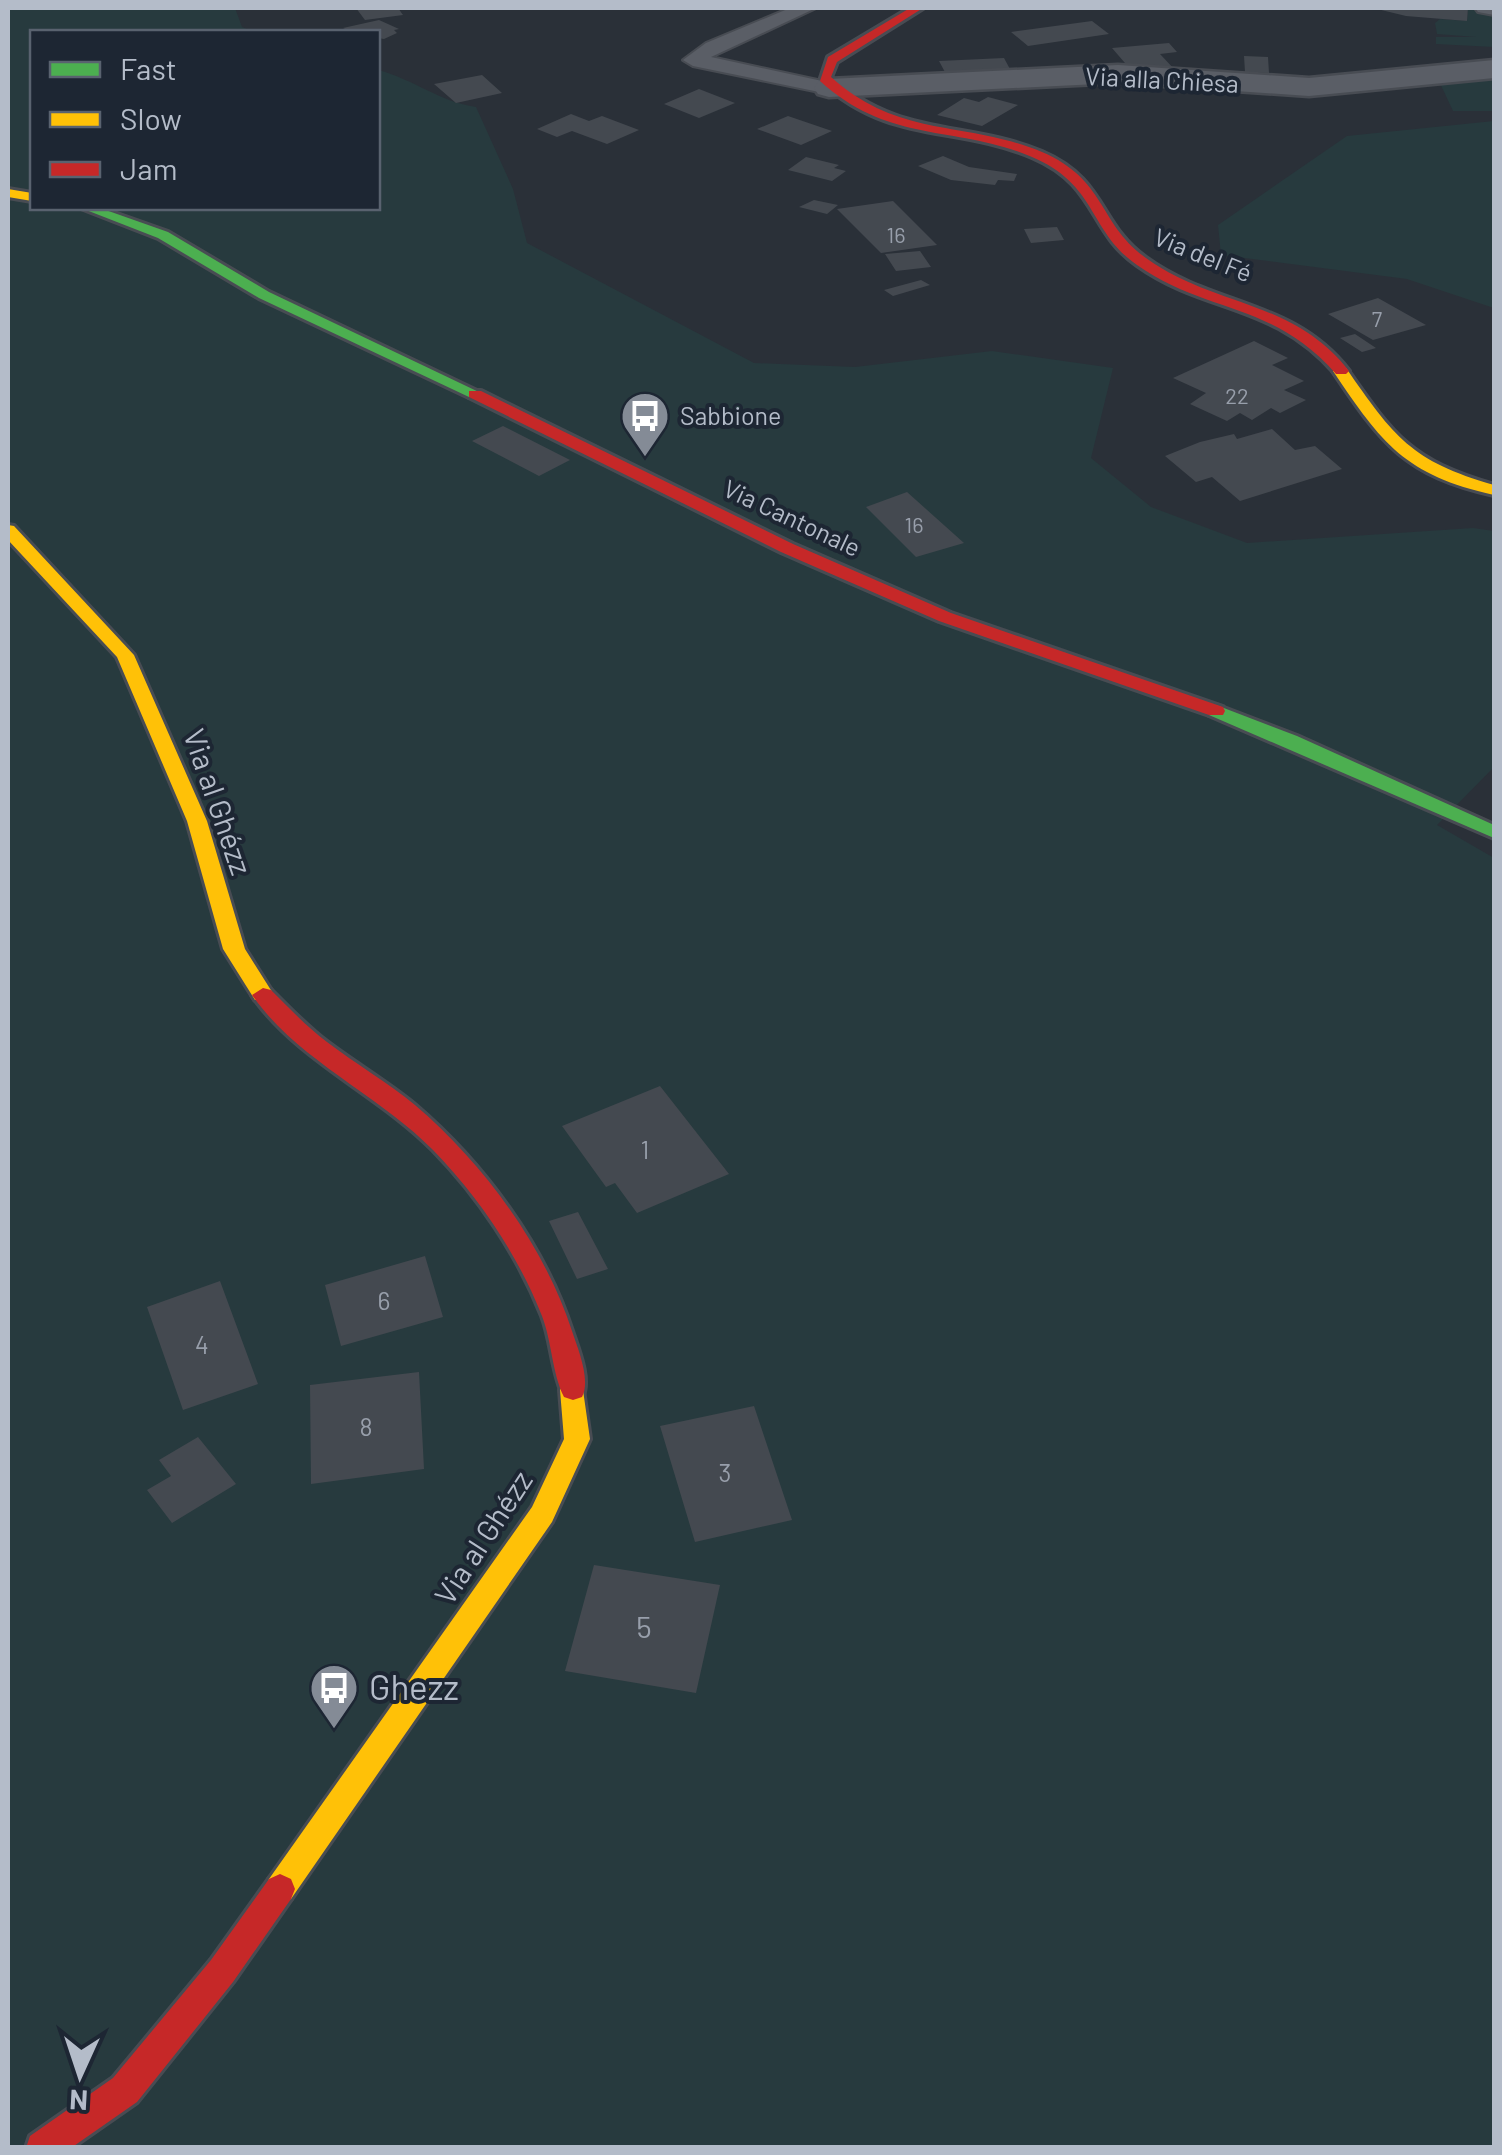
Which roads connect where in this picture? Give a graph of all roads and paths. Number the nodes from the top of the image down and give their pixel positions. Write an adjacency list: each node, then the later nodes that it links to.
1 (806, 8): 6 (lane)
2 (917, 8): 6 (street)
3 (1485, 8): 4 (lane)
4 (1494, 9)
5 (1494, 69): 6 (street, Via alla Chiesa)
6 (829, 88): 8 (street, Via del Fé)
7 (94, 210): 10 (street, Via Cantonale)
8 (1494, 490)
9 (8, 530): 11 (street, Via al Ghézz)
10 (1494, 832)
11 (42, 2148)

